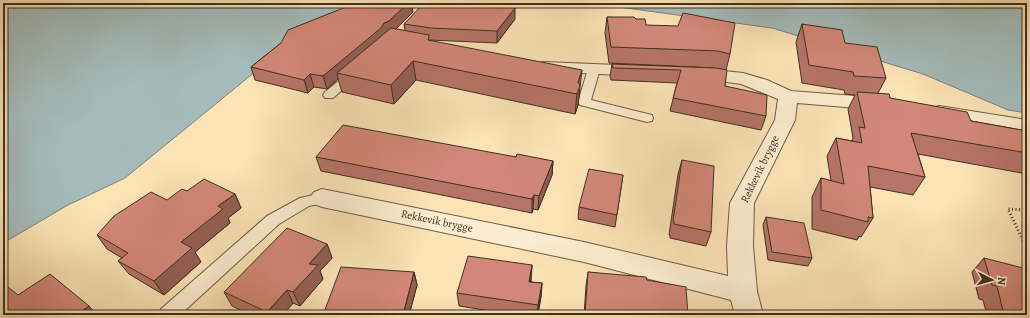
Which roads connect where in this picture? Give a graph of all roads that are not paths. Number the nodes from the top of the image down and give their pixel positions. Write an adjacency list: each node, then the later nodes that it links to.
1 (528, 65): 3 (street)
2 (360, 69): 6 (lane)
3 (594, 69): 4 (street); 10 (lane)
4 (660, 71)
5 (683, 72): 7 (street)
6 (329, 95)
7 (788, 96): 8 (street); 13 (street, Rekkevik brygge)
8 (900, 106)
9 (923, 109): 11 (street)
10 (647, 118)
11 (1027, 126)
12 (322, 198): 13 (street, Rekkevik brygge); 14 (lane, Rekkevik brygge)
13 (743, 291): 15 (street, Rekkevik brygge)
14 (167, 315)
15 (749, 315)

